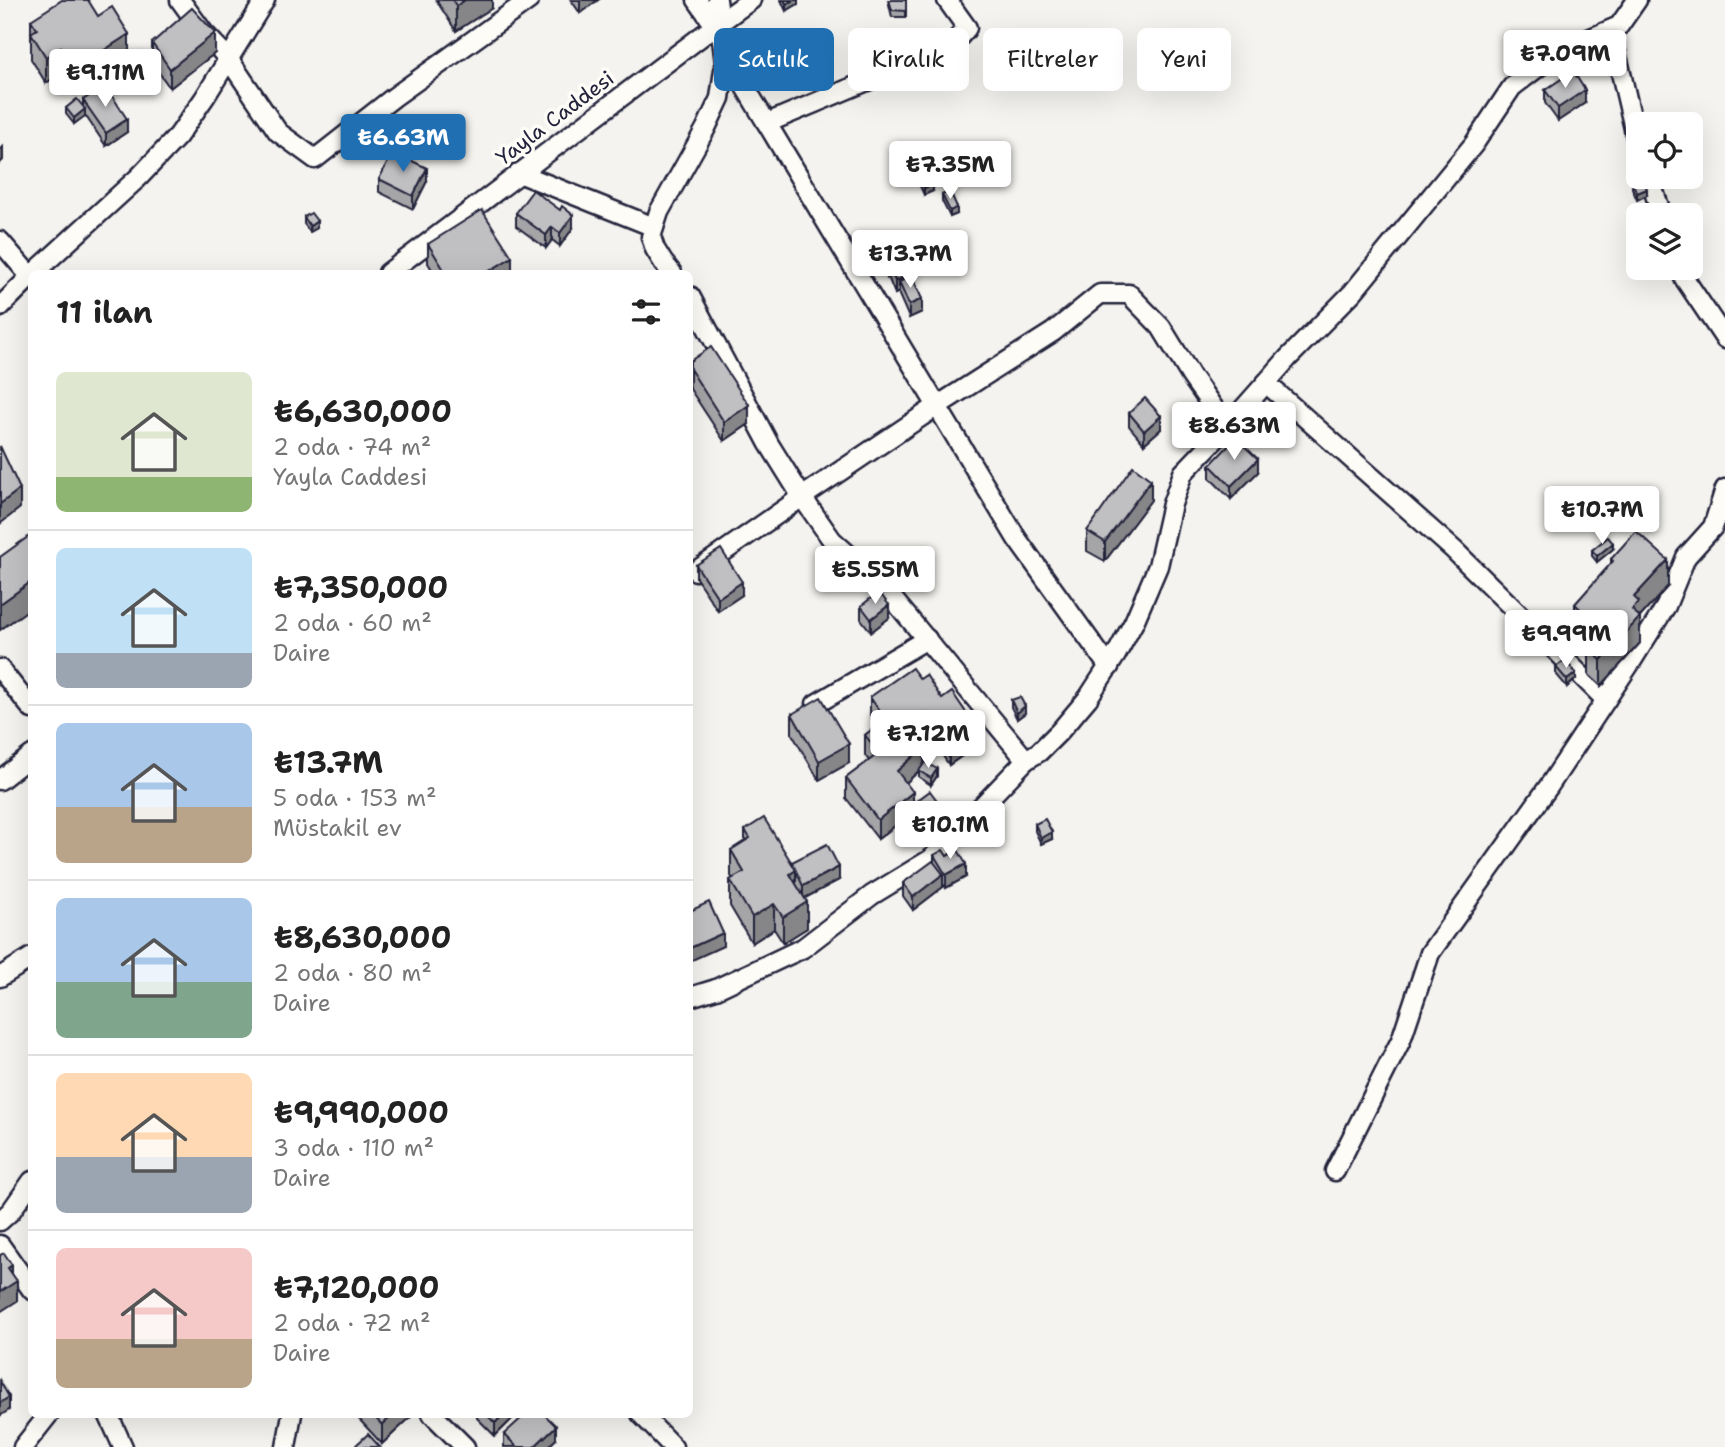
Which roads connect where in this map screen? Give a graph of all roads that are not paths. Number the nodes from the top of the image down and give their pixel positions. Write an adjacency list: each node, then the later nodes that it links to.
1 (180, 0): 12 (street)
2 (265, 0): 12 (street)
3 (529, 0): 12 (street)
4 (697, 0): 9 (street)
5 (717, 0): 9 (street)
6 (751, 0): 9 (street, Yayla Caddesi)
7 (947, 0): 16 (street)
8 (1637, 0): 11 (street)
9 (718, 24): 10 (street); 17 (street, Yayla Caddesi)
10 (719, 28)
11 (1611, 30): 15 (street); 31 (street)
12 (228, 58): 20 (street)
13 (721, 91): 18 (street)
14 (748, 91): 16 (street)
15 (1630, 112)
16 (767, 123): 32 (street)
17 (519, 173): 18 (street); 21 (street, Yayla Caddesi)
18 (654, 228): 22 (street)
19 (0, 242): 23 (street)
20 (37, 270)
21 (392, 270)
22 (670, 270)
23 (28, 271)
24 (28, 279): 27 (street)
25 (1685, 280): 28 (street)
26 (693, 302): 29 (street)
27 (0, 307)
28 (1725, 339)
29 (717, 347): 30 (street); 35 (street)
30 (699, 359)
31 (1266, 383): 33 (street); 40 (street)
32 (937, 406): 33 (street); 35 (street); 38 (street)
33 (1227, 427): 38 (street)
34 (1725, 489): 40 (street)
35 (802, 497): 36 (street); 37 (street)
36 (696, 571)
37 (928, 639): 42 (street); 44 (street)
38 (1108, 667): 44 (street)
39 (0, 669): 41 (street)
40 (1606, 700): 49 (street)
41 (28, 704)
42 (816, 704)
43 (28, 758): 45 (street)
44 (1026, 760): 48 (street)
45 (0, 780)
46 (28, 960): 47 (street)
47 (0, 978)
48 (693, 997)
49 (1335, 1171)
50 (28, 1187): 51 (street)
51 (0, 1221)
52 (0, 1245): 53 (street)
53 (28, 1284)
54 (46, 1418): 59 (street)
55 (110, 1418): 60 (street)
56 (291, 1418): 61 (street)
57 (436, 1418): 62 (street)
58 (645, 1418): 63 (street)
59 (23, 1447)
60 (123, 1447)
61 (286, 1447)
62 (465, 1447)
63 (673, 1447)

